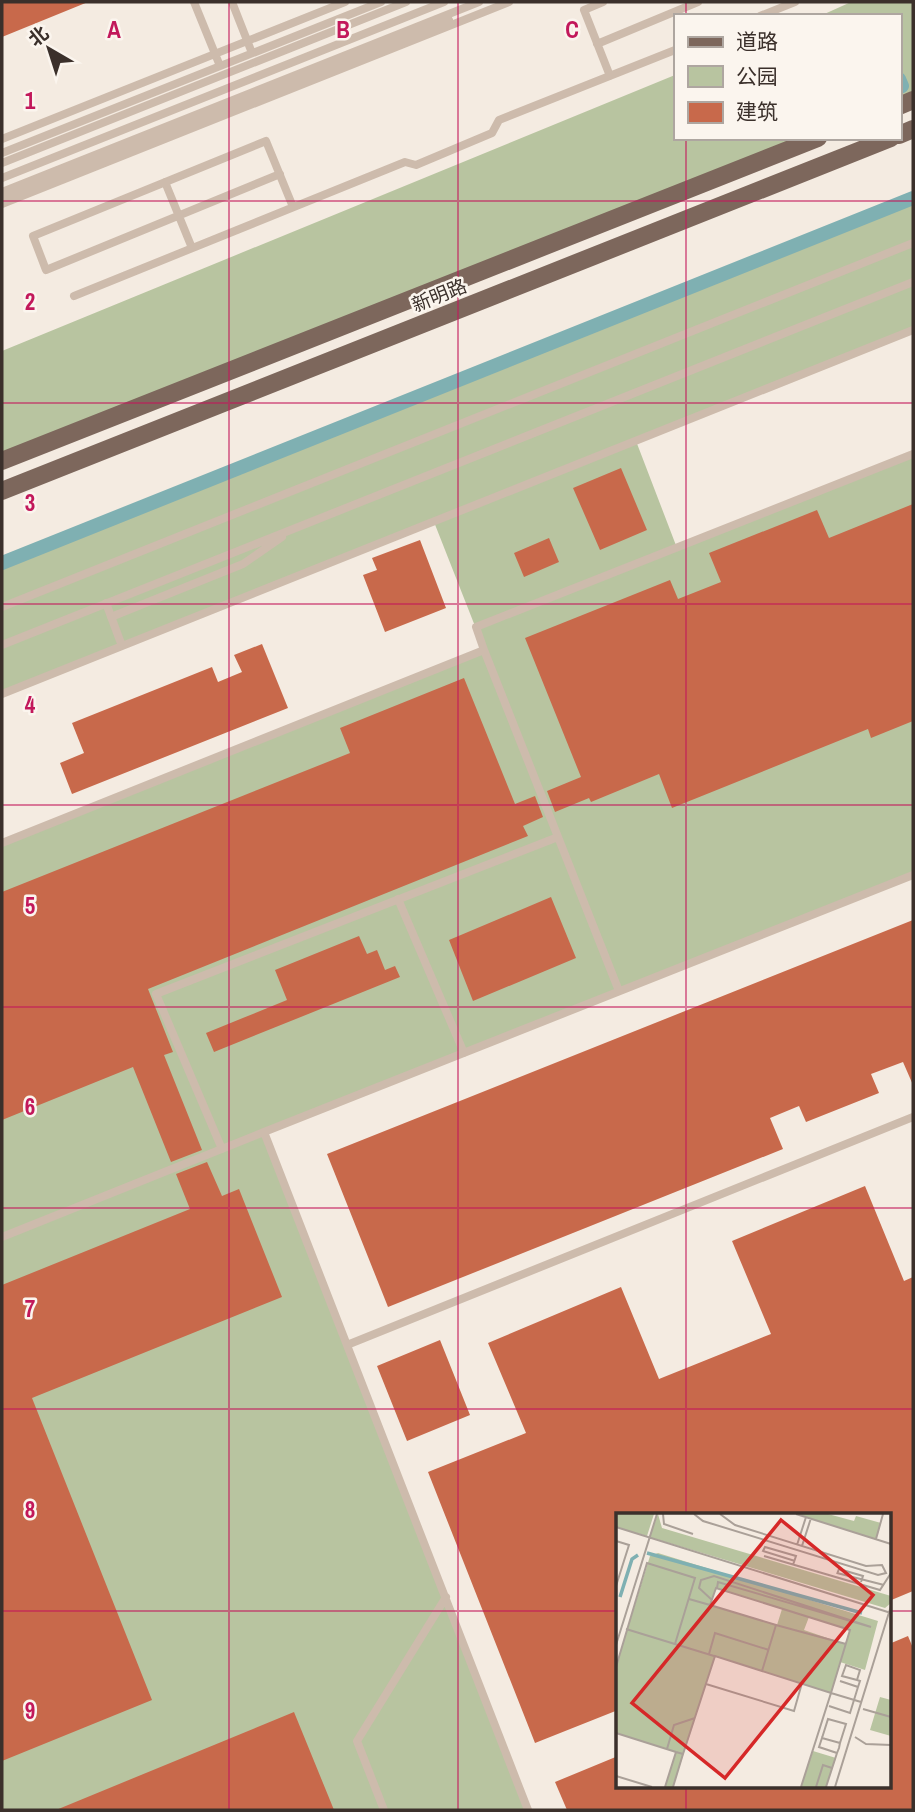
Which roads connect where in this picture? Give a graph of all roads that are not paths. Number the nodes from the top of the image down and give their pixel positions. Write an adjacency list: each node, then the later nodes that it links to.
1 (194, 2): 19 (lane)
2 (232, 2): 15 (lane)
3 (345, 2): 15 (lane)
4 (382, 2): 18 (lane)
5 (406, 2): 26 (lane)
6 (444, 2): 28 (lane)
7 (479, 2): 30 (lane)
8 (494, 2): 31 (lane)
9 (509, 2): 32 (lane)
10 (603, 2): 16 (lane)
11 (698, 2): 13 (lane)
12 (791, 2): 14 (lane)
13 (686, 4): 16 (lane)
14 (764, 14)
15 (247, 41): 18 (lane); 19 (lane)
16 (597, 44): 21 (lane)
17 (674, 50): 21 (lane)
18 (252, 53): 20 (lane)
19 (215, 54): 20 (lane); 22 (lane)
20 (220, 66): 25 (lane)
21 (610, 76): 33 (lane)
22 (2, 139)
23 (813, 140): 41 (main road, 新明路)
24 (886, 140): 42 (main road, 新明路)
25 (2, 153)
26 (2, 163)
27 (280, 174): 29 (lane); 33 (lane); 34 (lane)
28 (2, 178)
29 (164, 182): 34 (lane); 34 (lane)
30 (2, 192)
31 (2, 198)
32 (2, 204)
33 (293, 207): 36 (lane)
34 (178, 216): 36 (lane)
35 (913, 243): 45 (lane)
36 (192, 248): 38 (lane)
37 (913, 282): 43 (lane)
38 (74, 296)
39 (913, 330): 48 (lane)
40 (913, 454): 49 (lane)
41 (2, 461)
42 (2, 491)
43 (292, 529): 44 (lane); 46 (lane)
44 (106, 603): 46 (lane); 47 (lane)
45 (2, 607)
46 (111, 617): 48 (lane)
47 (2, 645)
48 (122, 646): 50 (lane)
49 (484, 650): 51 (lane); 52 (lane)
50 (2, 694)
51 (558, 837): 54 (lane); 55 (lane)
52 (2, 843)
53 (913, 875): 55 (lane)
54 (398, 899): 56 (lane); 59 (lane)
55 (619, 991): 56 (lane)
56 (464, 1053): 58 (lane)
57 (913, 1117): 61 (lane)
58 (264, 1132): 59 (lane); 61 (lane)
59 (222, 1149): 60 (lane)
60 (2, 1237)
61 (347, 1345): 62 (lane)
62 (446, 1597): 63 (lane); 64 (lane)
63 (384, 1810)
64 (528, 1810)

